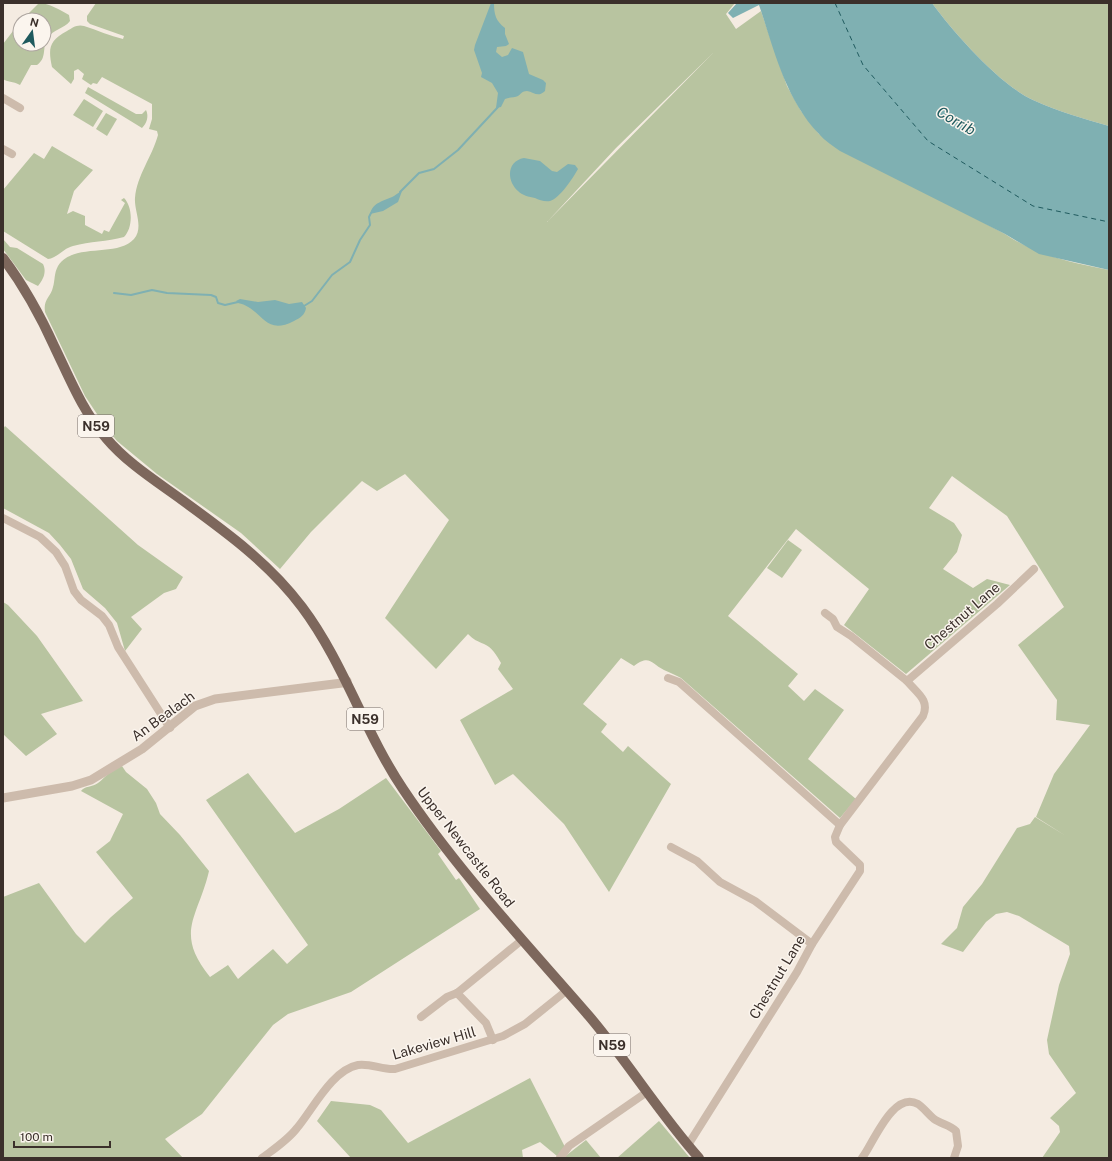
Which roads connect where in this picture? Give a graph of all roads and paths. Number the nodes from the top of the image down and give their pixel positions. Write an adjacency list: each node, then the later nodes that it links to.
1 (3, 98): 2 (street)
2 (20, 108)
3 (3, 149): 4 (street)
4 (12, 154)
5 (3, 258): 10 (main road, Upper Newcastle Road / N59)
6 (3, 518): 12 (street)
7 (1034, 569): 11 (street, Chestnut Lane)
8 (825, 613): 11 (street, Chestnut Lane)
9 (668, 678): 14 (street)
10 (346, 681): 12 (street, An Bealach); 16 (main road, Upper Newcastle Road / N59)
11 (907, 681): 14 (street, Chestnut Lane)
12 (170, 728): 13 (street, An Bealach)
13 (3, 798)
14 (840, 825): 17 (street, Chestnut Lane)
15 (671, 846): 17 (street)
16 (522, 940): 18 (main road, Upper Newcastle Road / N59); 19 (street)
17 (812, 944): 23 (street, Chestnut Lane)
18 (566, 991): 21 (street, Lakeview Hill); 22 (main road, Upper Newcastle Road / N59)
19 (457, 993): 20 (street); 21 (street)
20 (421, 1017)
21 (493, 1040): 24 (street, Lakeview Hill)
22 (647, 1092): 23 (main road, Upper Newcastle Road / N59); 25 (street)
23 (688, 1146): 26 (main road, Upper Newcastle Road / N59)
24 (262, 1158)
25 (560, 1158)
26 (698, 1158)
27 (862, 1158): 28 (street)
28 (954, 1158)

